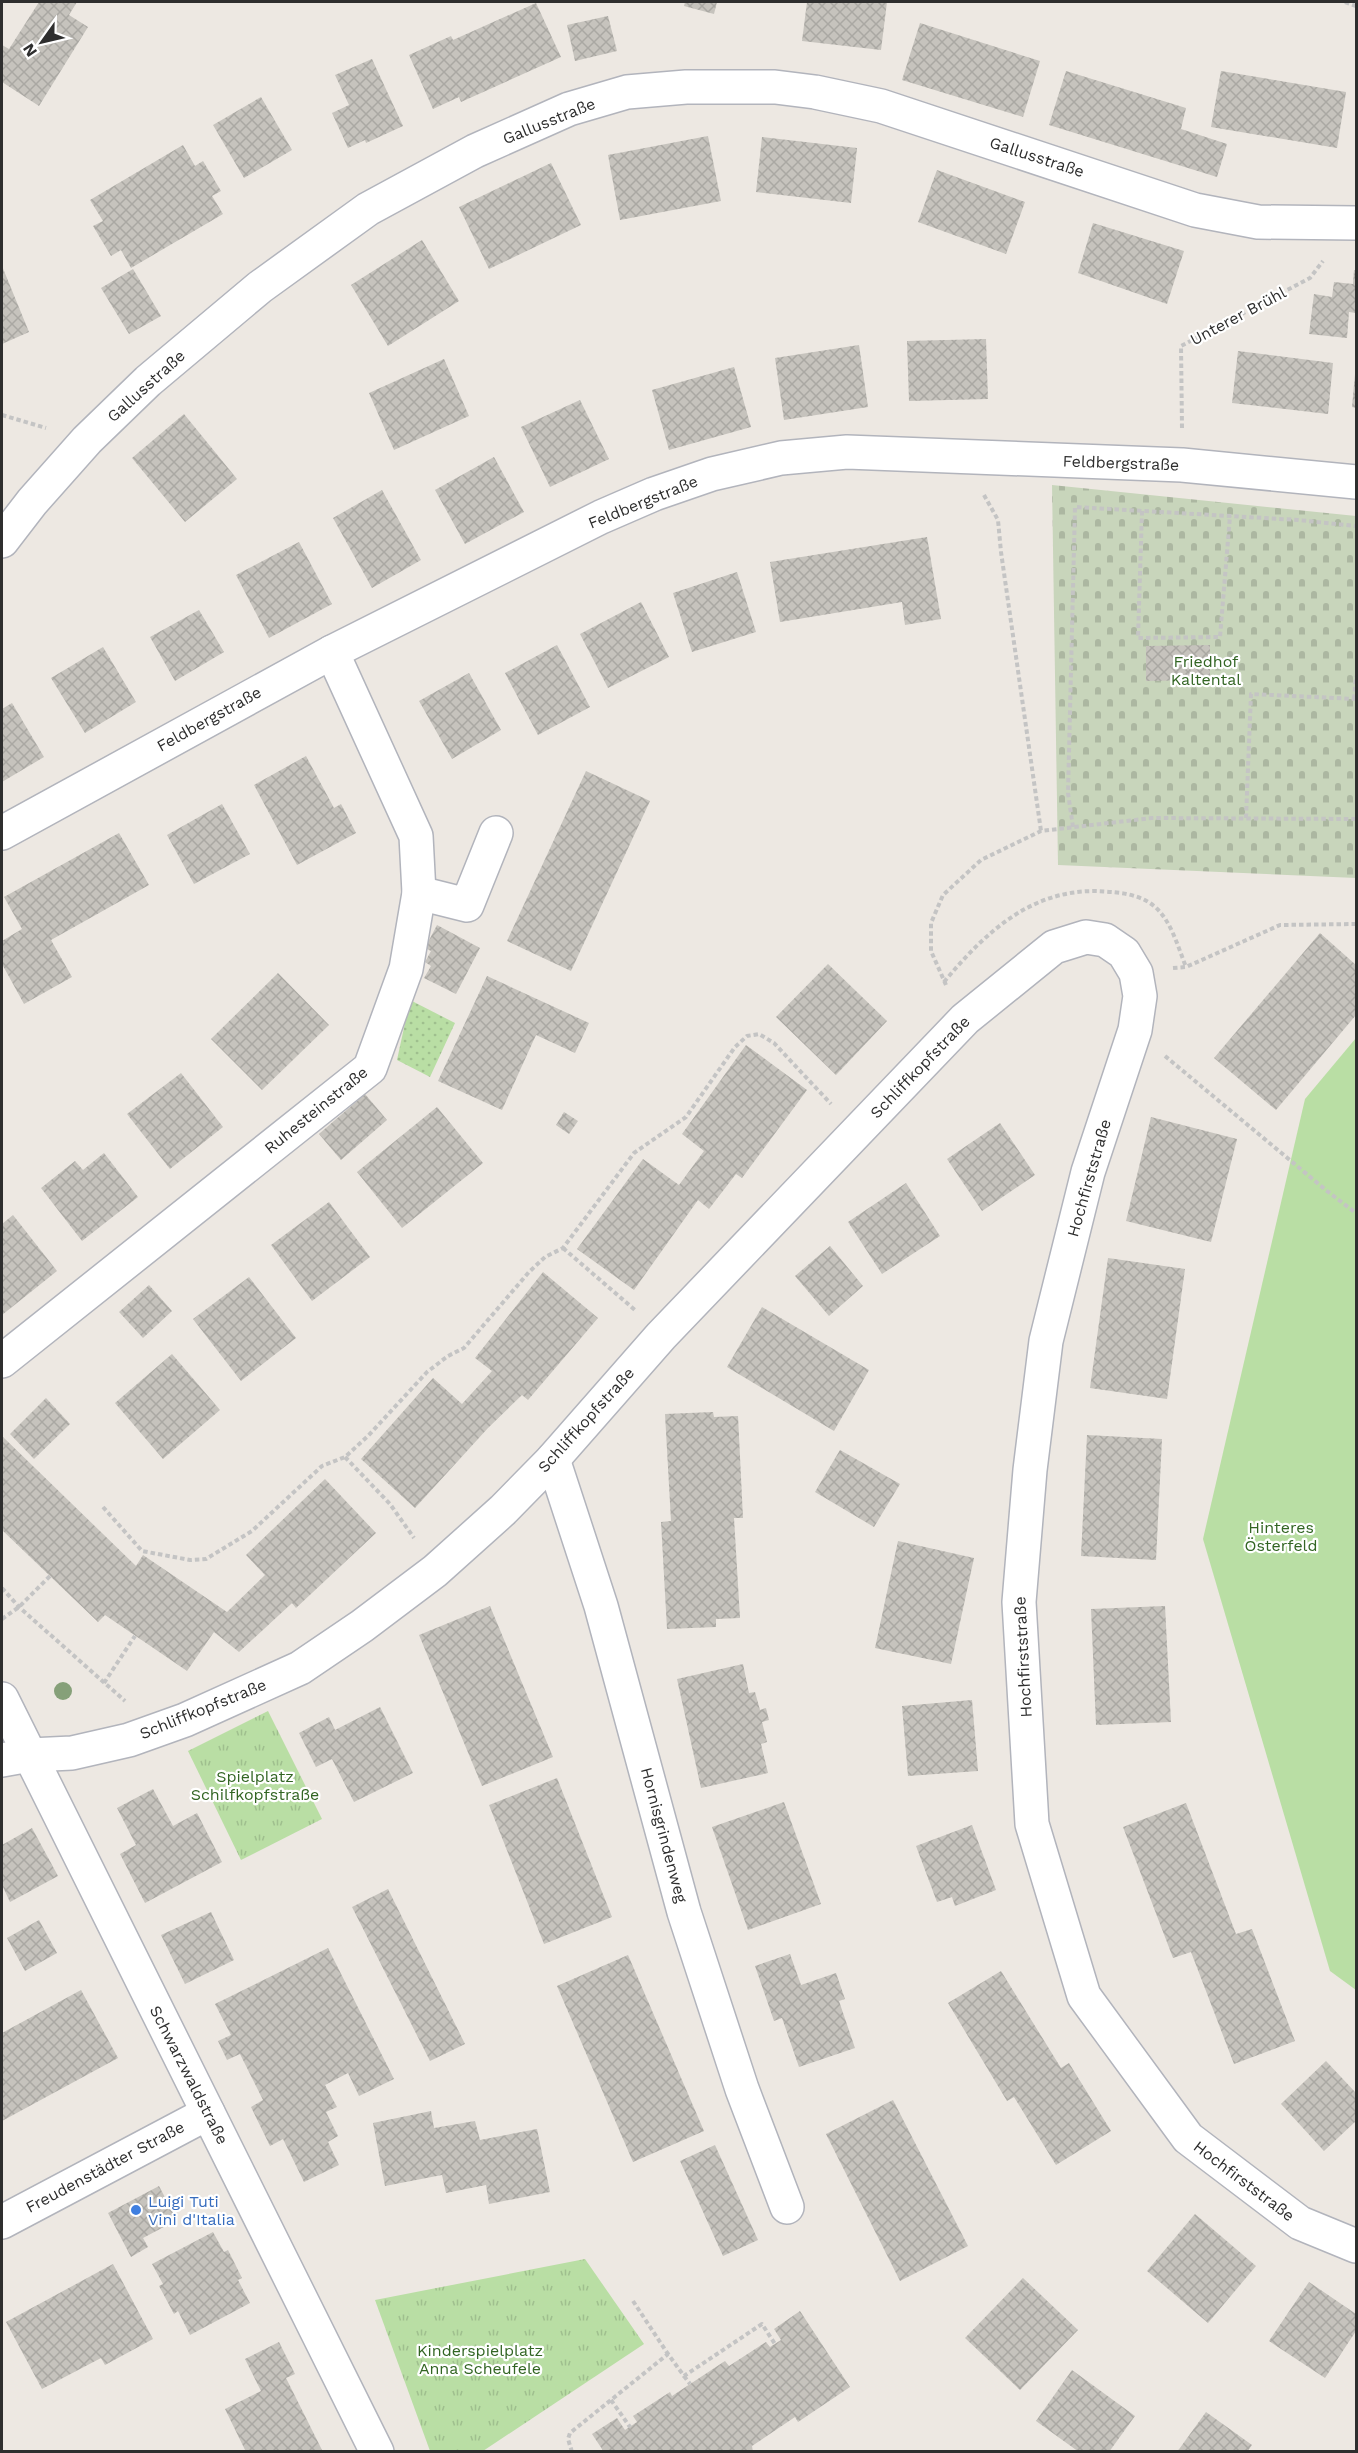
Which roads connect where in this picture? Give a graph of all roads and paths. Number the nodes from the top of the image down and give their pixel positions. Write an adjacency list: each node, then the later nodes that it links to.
1 (1345, 2): 2 (path)
2 (1356, 6)
3 (1353, 223): 4 (path, Unterer Brühl); 10 (street, Gallusstraße)
4 (1182, 465): 5 (street, Feldbergstraße); 11 (street, Feldbergstraße)
5 (1356, 482)
6 (1142, 511): 7 (path); 7 (path); 16 (path)
7 (1230, 516): 9 (path)
8 (998, 520): 17 (path)
9 (1356, 526)
10 (2, 541)
11 (332, 652): 18 (street, Feldbergstraße); 20 (street, Ruhesteinstraße)
12 (1356, 676): 13 (path)
13 (1355, 699): 14 (path)
14 (1246, 818): 15 (path); 16 (path)
15 (1356, 819)
16 (1072, 827): 17 (path)
17 (1041, 831): 24 (path)
18 (2, 832)
19 (496, 833): 20 (street)
20 (419, 893): 31 (street, Ruhesteinstraße)
21 (1356, 924): 23 (path)
22 (968, 955): 24 (path)
23 (1136, 973): 25 (street, Schliffkopfstraße); 26 (street, Hochfirststraße)
24 (944, 982): 25 (path)
25 (965, 1019): 33 (street, Schliffkopfstraße)
26 (1135, 1030): 28 (path); 48 (street, Hochfirststraße)
27 (817, 1090): 29 (path)
28 (1356, 1213)
29 (563, 1248): 30 (path); 32 (path)
30 (608, 1287)
31 (2, 1361)
32 (345, 1457): 34 (path); 35 (path)
33 (554, 1459): 43 (street, Schliffkopfstraße); 46 (street, Hornisgrindenweg)
34 (390, 1504)
35 (103, 1507)
36 (50, 1576): 38 (path)
37 (2, 1588): 38 (path)
38 (20, 1607): 39 (path); 41 (path)
39 (2, 1620)
40 (135, 1636): 41 (path)
41 (104, 1683): 43 (path)
42 (2, 1699): 44 (street, Schwarzwaldstraße)
43 (157, 1729): 44 (street, Schliffkopfstraße)
44 (16, 1758): 45 (street, Schwarzwaldstraße)
45 (208, 2113): 47 (street, Freudenstädter Straße); 56 (street, Schwarzwaldstraße)
46 (787, 2207)
47 (2, 2222)
48 (1356, 2246)
49 (633, 2301): 51 (path)
50 (775, 2344): 52 (path)
51 (668, 2354): 52 (path); 54 (path)
52 (684, 2376): 53 (path)
53 (690, 2384)
54 (611, 2400): 55 (path); 57 (path)
55 (630, 2427)
56 (377, 2451)
57 (573, 2451)

